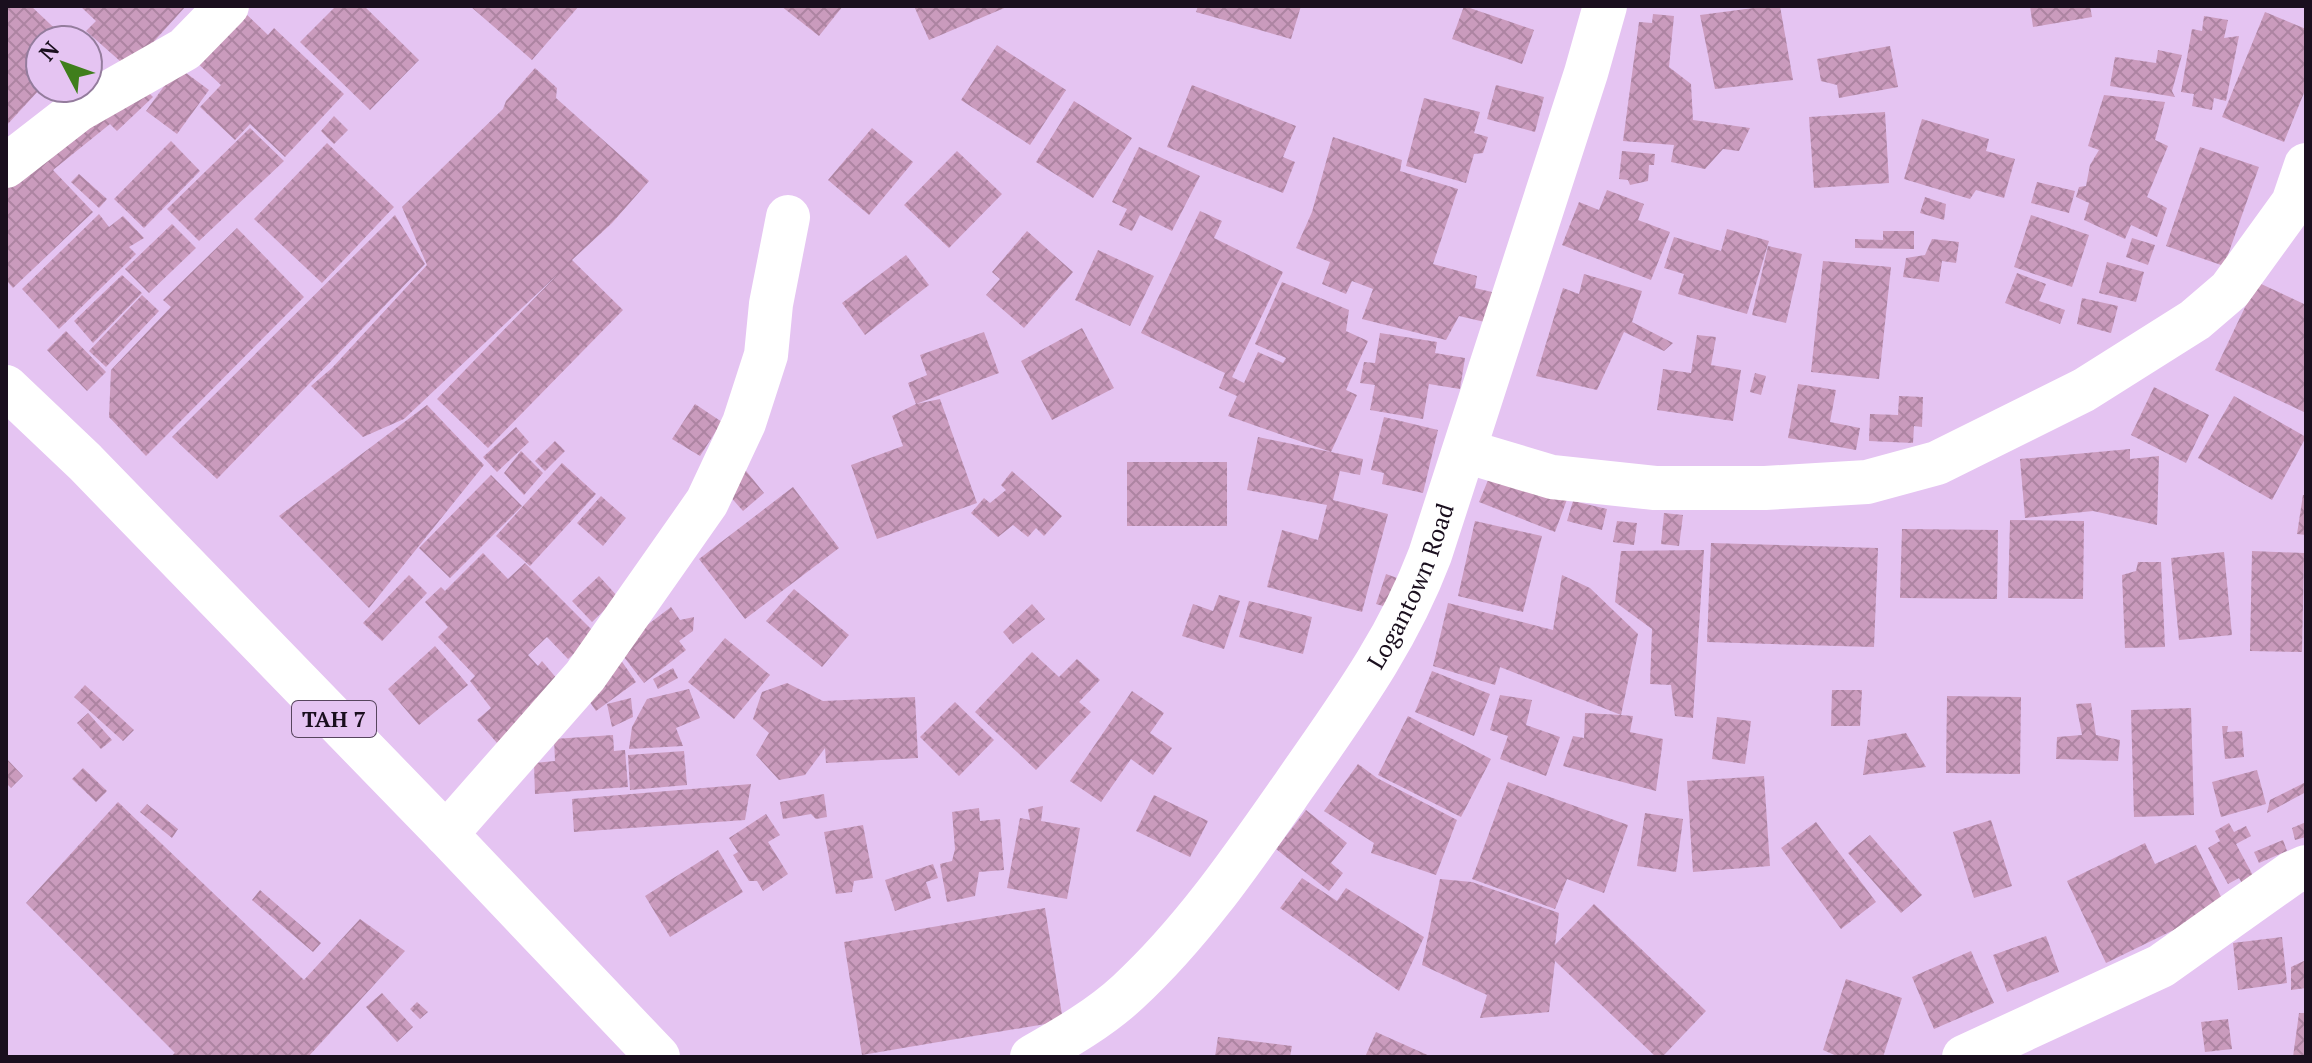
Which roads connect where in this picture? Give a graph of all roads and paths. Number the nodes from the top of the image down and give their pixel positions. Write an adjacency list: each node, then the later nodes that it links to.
1 (227, 6): 4 (main road)
2 (1605, 6): 7 (main road, Logantown Road)
3 (2306, 165): 7 (main road)
4 (6, 166)
5 (788, 217): 8 (main road)
6 (6, 387): 8 (main road, TAH 7)
7 (1465, 451): 11 (main road, Logantown Road)
8 (446, 834): 10 (main road, TAH 7)
9 (2306, 867): 12 (main road)
10 (658, 1057)
11 (1032, 1057)
12 (1964, 1057)

